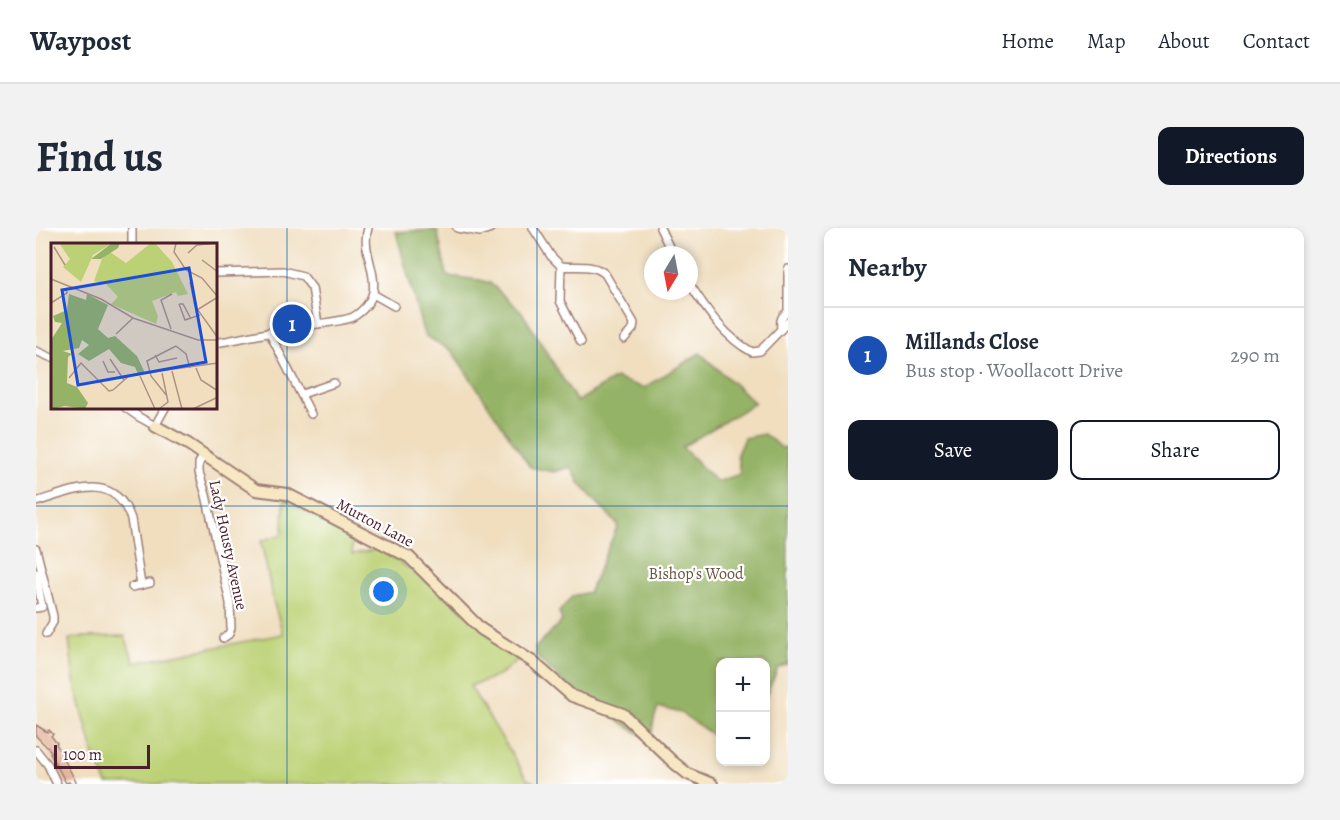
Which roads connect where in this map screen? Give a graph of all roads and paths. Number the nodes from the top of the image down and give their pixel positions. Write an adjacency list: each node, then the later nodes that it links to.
1 (368, 228): 10 (street)
2 (457, 228): 3 (street)
3 (491, 228)
4 (534, 228): 7 (street)
5 (660, 228): 6 (street)
6 (669, 246)
7 (561, 266): 18 (street); 19 (street)
8 (788, 269): 13 (street)
9 (218, 273): 15 (street)
10 (373, 294): 12 (street); 15 (street)
11 (698, 297): 16 (street)
12 (394, 306)
13 (788, 310): 16 (street)
14 (788, 322): 16 (street)
15 (318, 324): 17 (street)
16 (781, 329)
17 (269, 332): 20 (street); 24 (street)
18 (624, 339)
19 (581, 342)
20 (218, 343)
21 (36, 351): 22 (street)
22 (51, 358)
23 (334, 383): 24 (street)
24 (302, 394): 27 (street)
25 (129, 410): 28 (street, Murton Lane)
26 (164, 410): 28 (street)
27 (311, 414)
28 (155, 426): 29 (street, Murton Lane)
29 (204, 455): 40 (street, Lady Housty Avenue); 43 (street, Murton Lane)
30 (36, 502): 35 (street)
31 (36, 549): 32 (street)
32 (38, 563): 37 (street)
33 (36, 573): 38 (street)
34 (150, 583): 35 (street)
35 (141, 585): 36 (street)
36 (132, 587)
37 (51, 606): 38 (street); 39 (street)
38 (39, 607)
39 (46, 634)
40 (223, 638)
41 (36, 750): 42 (street)
42 (57, 784)
43 (712, 784)

